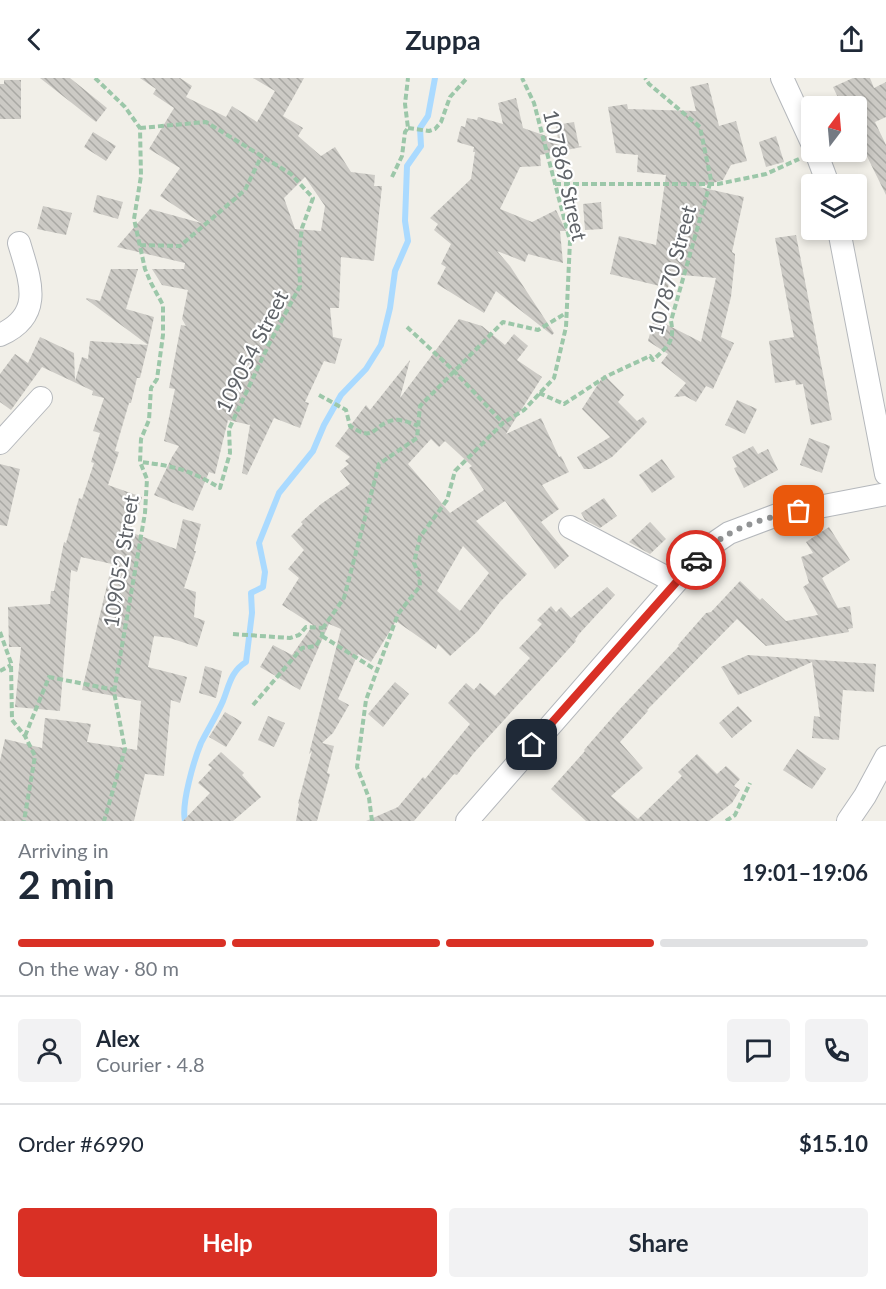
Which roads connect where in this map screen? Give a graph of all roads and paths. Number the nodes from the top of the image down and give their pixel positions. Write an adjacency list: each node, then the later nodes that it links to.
1 (95, 78): 8 (path)
2 (408, 78): 9 (path)
3 (467, 78): 9 (path)
4 (522, 78): 13 (path, 107869 Street)
5 (645, 78): 14 (path, 107870 Street)
6 (782, 78): 7 (street)
7 (801, 119)
8 (140, 128): 10 (path, 109054 Street); 17 (path, 109052 Street)
9 (408, 128): 12 (path)
10 (262, 155): 17 (path); 29 (path, 109054 Street)
11 (801, 159): 14 (path)
12 (392, 177)
13 (555, 184): 14 (path); 18 (path, 107869 Street)
14 (709, 184): 22 (path, 107870 Street)
15 (841, 240): 28 (street)
16 (19, 243): 20 (street)
17 (140, 245): 29 (path, 109052 Street)
18 (566, 313): 21 (path); 22 (path, 107869 Street)
19 (407, 327): 21 (path)
20 (0, 335)
21 (454, 371): 25 (path); 26 (path)
22 (540, 393): 25 (path, 107869 Street)
23 (319, 395): 26 (path)
24 (41, 398): 27 (street)
25 (503, 423): 38 (path, 107869 Street)
26 (418, 426): 33 (path)
27 (0, 443)
28 (885, 460)
29 (140, 462): 40 (path, 109052 Street)
30 (886, 494): 32 (street)
31 (570, 527): 32 (street)
32 (675, 582): 48 (street)
33 (323, 628): 35 (path); 36 (path)
34 (0, 632): 37 (path)
35 (233, 633)
36 (322, 636): 38 (path); 41 (path)
37 (11, 665): 39 (path); 42 (path)
38 (376, 670): 47 (path, 107869 Street)
39 (0, 671)
40 (115, 690): 42 (path); 46 (path, 109052 Street)
41 (253, 705)
42 (26, 736): 45 (path)
43 (886, 757): 50 (street)
44 (750, 783): 49 (path)
45 (24, 821)
46 (104, 821)
47 (372, 821)
48 (467, 821)
49 (726, 821)
50 (848, 821)

